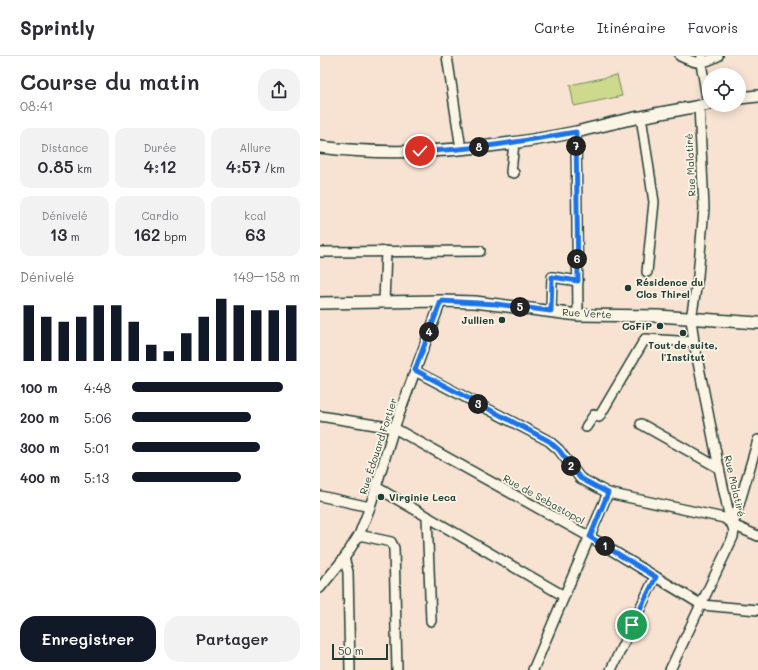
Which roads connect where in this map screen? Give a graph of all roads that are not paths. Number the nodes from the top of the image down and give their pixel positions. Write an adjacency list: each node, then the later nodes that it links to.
1 (447, 56): 14 (street)
2 (680, 56): 4 (street)
3 (718, 56): 4 (street)
4 (701, 60): 5 (street, Rue Malatiré)
5 (702, 71)
6 (758, 96): 7 (street)
7 (746, 97)
8 (702, 106): 10 (street)
9 (705, 112): 26 (street, Rue Malatiré)
10 (641, 117): 11 (street); 19 (street)
11 (576, 132): 12 (street); 20 (street)
12 (514, 143): 14 (street); 15 (street)
13 (320, 147): 14 (street)
14 (461, 149)
15 (514, 173)
16 (480, 250): 17 (street)
17 (386, 251): 18 (street); 22 (street)
18 (320, 252)
19 (647, 272)
20 (578, 281): 24 (street); 25 (street)
21 (441, 301): 22 (street, Rue Verte); 24 (street, Rue Verte); 29 (street, Rue Édouard Fortier)
22 (384, 302): 23 (street, Rue Verte)
23 (320, 303)
24 (551, 311): 25 (street, Rue Verte)
25 (578, 315): 26 (street, Rue Verte)
26 (691, 319): 27 (street, Rue Verte); 28 (street, Rue Malatiré)
27 (758, 323)
28 (694, 342): 32 (street); 35 (street, Rue Malatiré)
29 (415, 370): 33 (street, Rue Édouard Fortier); 37 (street)
30 (320, 416): 33 (street, Rue de Sebastopol)
31 (641, 424): 35 (street)
32 (586, 427)
33 (394, 428): 36 (street, Rue Édouard Fortier); 44 (street, Rue de Sebastopol)
34 (758, 440): 41 (street)
35 (719, 468): 41 (street, Rue Malatiré)
36 (376, 487): 39 (street, Rue Édouard Fortier); 40 (street)
37 (608, 493): 41 (street); 44 (street)
38 (320, 496): 39 (street)
39 (370, 507): 42 (street, Rue Édouard Fortier)
40 (427, 516): 48 (street); 51 (street)
41 (733, 525): 43 (street); 49 (street, Rue Malatiré)
42 (360, 535): 45 (street, Rue Édouard Fortier); 53 (street)
43 (758, 536)
44 (590, 537): 46 (street, Rue de Sebastopol); 48 (street)
45 (344, 558): 47 (street, Rue Édouard Fortier); 52 (street)
46 (656, 577): 49 (street, Rue de Sebastopol); 55 (street)
47 (320, 588)
48 (564, 596): 54 (street)
49 (702, 605): 50 (street); 56 (street, Rue Malatiré)
50 (758, 610)
51 (432, 621)
52 (350, 670)
53 (397, 670)
54 (533, 670)
55 (611, 670)
56 (670, 670)

